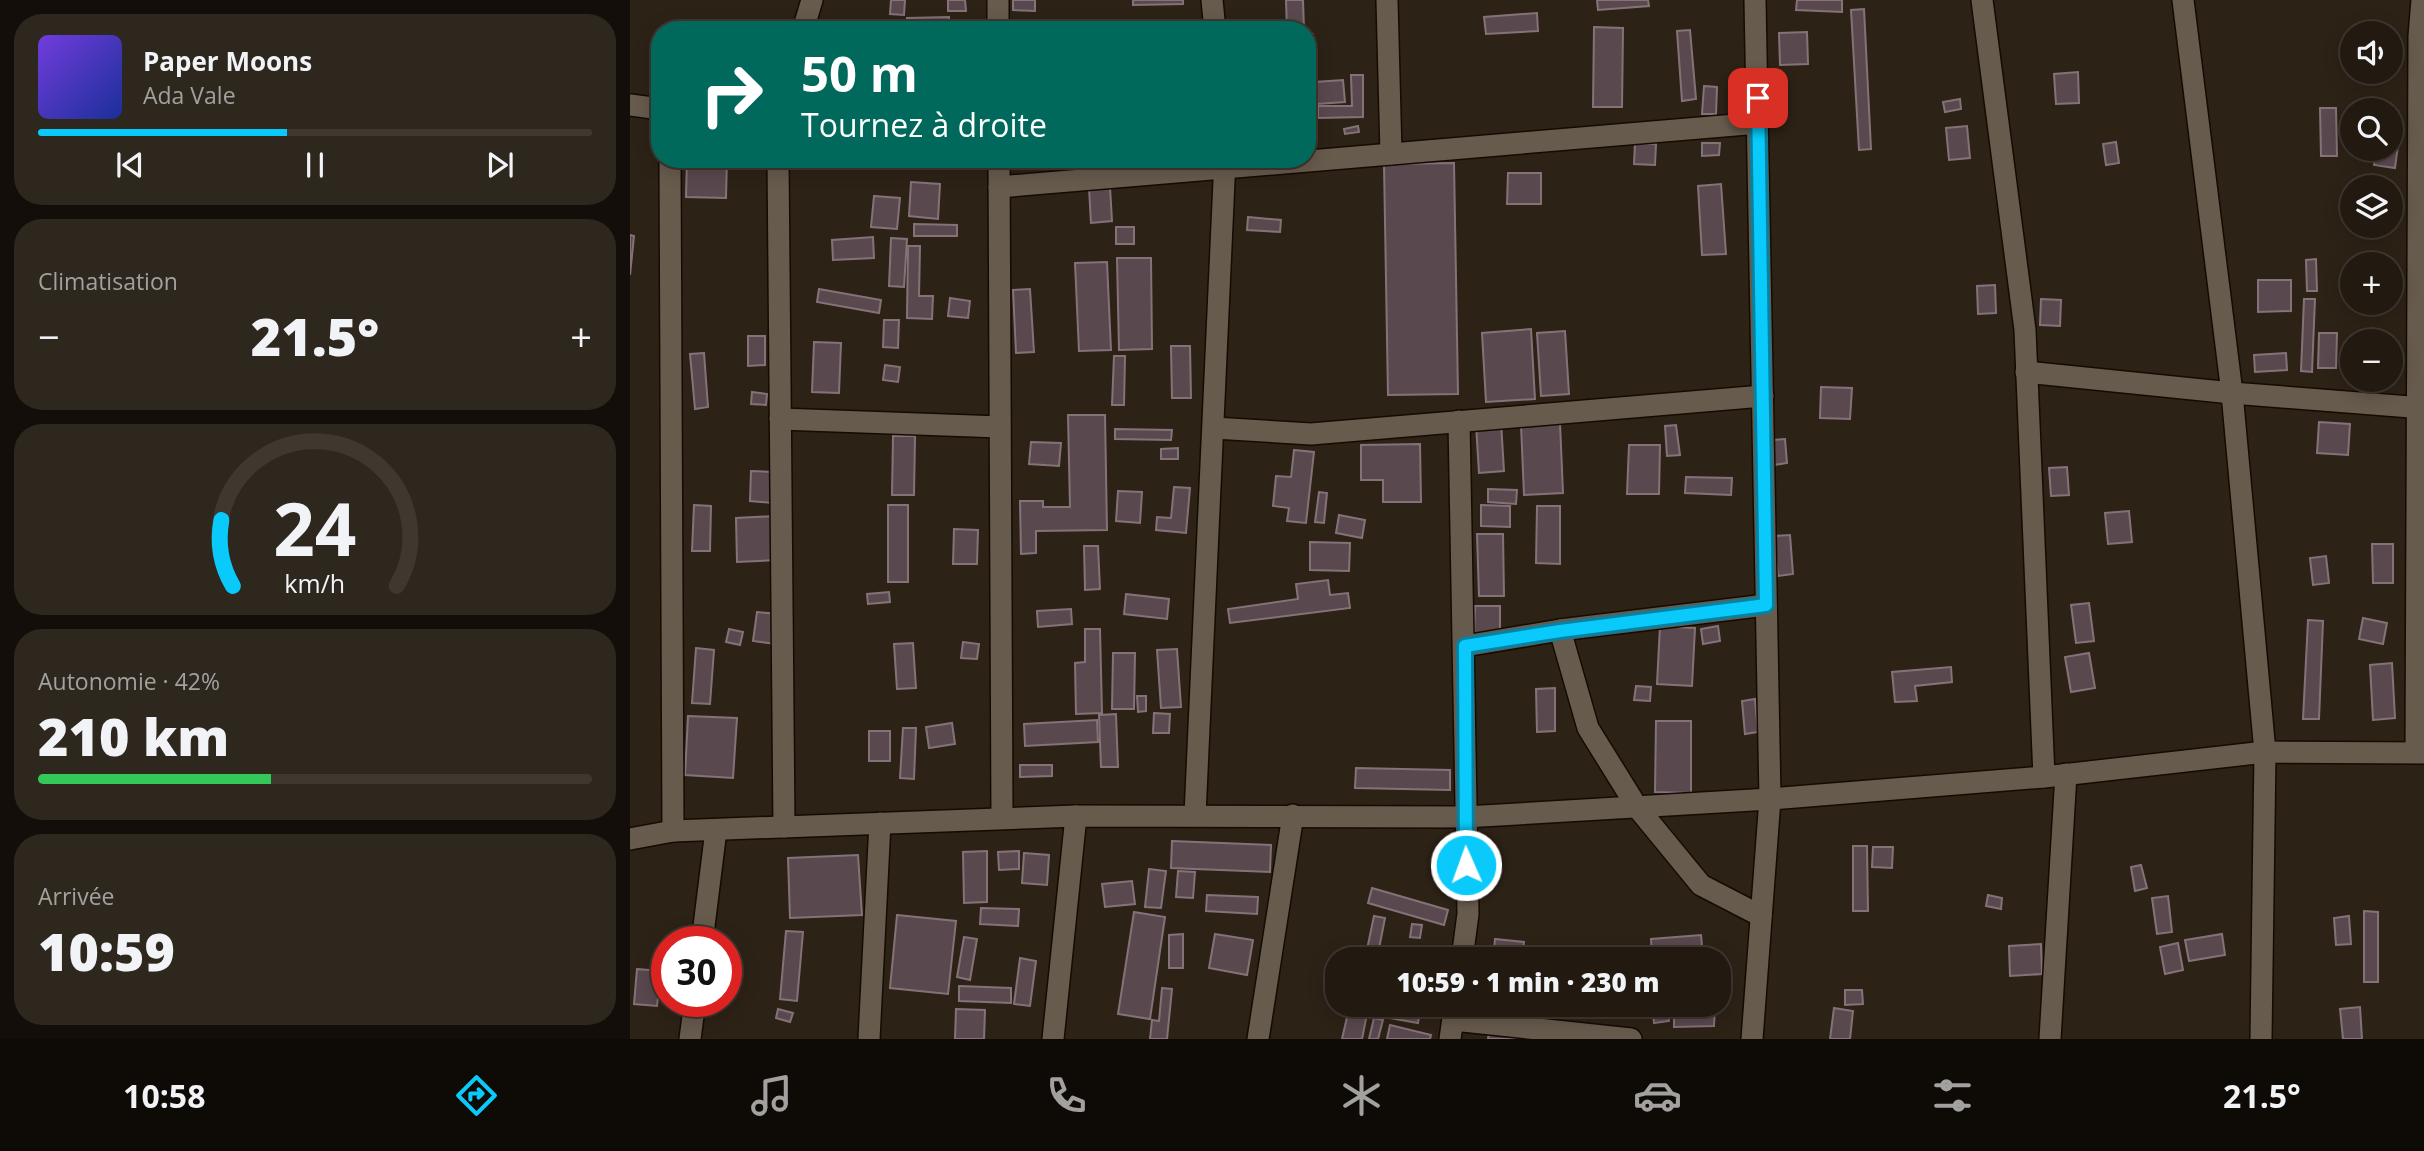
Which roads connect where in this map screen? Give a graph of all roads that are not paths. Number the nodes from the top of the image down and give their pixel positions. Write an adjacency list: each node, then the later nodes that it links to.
1 (812, 0): 9 (street)
2 (998, 0): 10 (street)
3 (1212, 0): 11 (street)
4 (1387, 0): 15 (street)
5 (1755, 0): 14 (street)
6 (1982, 0): 23 (street)
7 (2183, 0): 24 (street)
8 (2422, 0): 26 (street)
9 (806, 21)
10 (998, 21)
11 (1214, 21)
12 (630, 105): 13 (street)
13 (651, 108)
14 (1759, 123): 15 (street); 25 (street)
15 (1391, 154): 16 (street)
16 (1316, 159)
17 (670, 168): 48 (street)
18 (778, 168): 27 (street)
19 (999, 168): 22 (street)
20 (1187, 168): 22 (street)
21 (1226, 168): 30 (street)
22 (999, 187): 29 (street)
23 (2026, 372): 24 (street); 37 (street)
24 (2232, 393): 26 (street); 34 (street)
25 (1763, 396): 28 (street); 31 (street)
26 (2421, 408): 35 (street)
27 (780, 419): 29 (street); 46 (street)
28 (1459, 422): 30 (street); 33 (street)
29 (1000, 427): 44 (street)
30 (1214, 428): 40 (street)
31 (1766, 605): 32 (street); 38 (street)
32 (1560, 631): 33 (street); 39 (street)
33 (1465, 646): 43 (street)
34 (2265, 752): 35 (street); 36 (street); 62 (street)
35 (2420, 752)
36 (2066, 774): 37 (street); 61 (street)
37 (2044, 776): 38 (street)
38 (1769, 799): 39 (street); 50 (street)
39 (1637, 807): 43 (street); 50 (street)
40 (1195, 815): 41 (street); 42 (street)
41 (1076, 816): 44 (street); 57 (street)
42 (1293, 816): 43 (street); 58 (street)
43 (1465, 817): 52 (street)
44 (1002, 818): 45 (street)
45 (880, 823): 46 (street); 56 (street)
46 (784, 827): 47 (street)
47 (716, 830): 48 (street); 51 (street)
48 (673, 831): 49 (street)
49 (630, 839)
50 (1761, 916): 60 (street)
51 (704, 926)
52 (1464, 947)
53 (693, 1017): 55 (street)
54 (1453, 1021): 59 (street)
55 (690, 1039)
56 (869, 1039)
57 (1054, 1039)
58 (1258, 1039)
59 (1631, 1039)
60 (1752, 1039)
61 (2050, 1039)
62 (2261, 1039)

